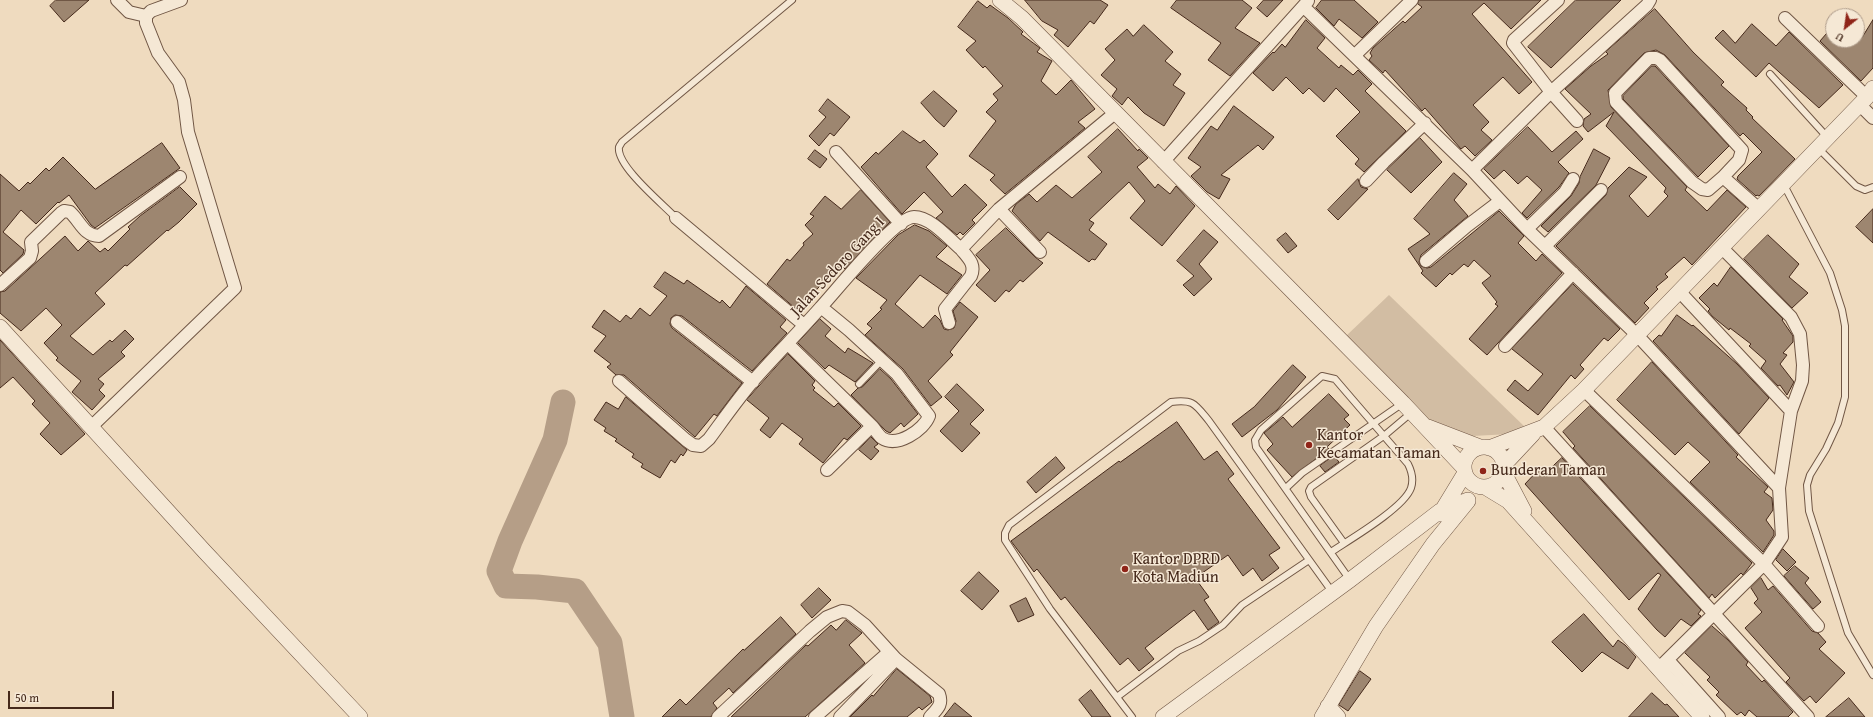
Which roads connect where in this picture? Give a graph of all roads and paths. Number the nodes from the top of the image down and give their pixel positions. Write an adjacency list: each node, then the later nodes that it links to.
1 (117, 0): 9 (street)
2 (181, 0): 9 (street)
3 (792, 0): 33 (lane)
4 (1000, 0): 15 (street)
5 (1412, 0): 11 (street)
6 (1558, 0): 13 (street)
7 (1650, 0): 13 (street)
8 (1307, 3): 11 (street); 21 (street)
9 (146, 16): 62 (street)
10 (1785, 18): 14 (street)
11 (1355, 54): 18 (street)
12 (1770, 74): 19 (lane)
13 (1551, 92): 17 (street); 22 (street)
14 (1866, 97): 16 (street); 19 (street)
15 (1115, 113): 21 (street); 32 (street)
16 (1873, 118)
17 (1577, 121)
18 (1425, 123): 22 (street); 26 (street)
19 (1823, 143): 27 (street); 28 (lane)
20 (836, 152): 34 (street)
21 (1163, 162): 57 (street)
22 (1472, 170): 30 (street)
23 (180, 177): 42 (street)
24 (1723, 177): 24 (street); 31 (street)
25 (1573, 179): 35 (street)
26 (1366, 181)
27 (1783, 183): 31 (street); 86 (lane)
28 (1873, 187)
29 (1601, 190): 36 (street)
30 (1500, 201): 35 (street); 40 (street)
31 (1759, 208): 37 (street)
32 (999, 209): 38 (street); 39 (street)
33 (676, 218): 47 (street)
34 (901, 224): 38 (street, Jalan Sedoro Gang I); 44 (street, Jalan Sedoro Gang I)
35 (1527, 229): 36 (street)
36 (1545, 246): 41 (street)
37 (1722, 248): 43 (street); 58 (street)
38 (961, 249): 46 (street, Jalan Sedoro Gang I)
39 (1040, 252)
40 (1426, 261)
41 (1573, 273): 49 (street); 51 (street)
42 (0, 285)
43 (1678, 291): 49 (street); 58 (street)
44 (821, 307): 47 (street, Jalan Sedoro Gang I); 52 (street)
45 (677, 322): 54 (street)
46 (950, 324)
47 (804, 325): 50 (street, Jalan Sedoro Gang I)
48 (0, 327): 62 (street)
49 (1637, 335): 56 (street); 71 (street)
50 (788, 344): 54 (street, Jalan Sedoro Gang I); 61 (street)
51 (1505, 346)
52 (882, 360): 55 (lane); 61 (street)
53 (619, 381): 54 (street, Jalan Sedoro Gang I)
54 (753, 382)
55 (859, 384)
56 (1584, 390): 63 (street); 79 (street)
57 (1407, 408): 59 (lane); 60 (street); 64 (lane)
58 (1791, 412): 71 (street)
59 (1375, 423): 64 (lane); 70 (lane); 70 (lane)
60 (1424, 425): 65 (street); 68 (street)
61 (872, 426): 67 (street)
62 (92, 427): 89 (street)
63 (1539, 430): 65 (street); 66 (street); 82 (street)
64 (1385, 435): 75 (lane); 75 (lane)
65 (1484, 448): 66 (street); 68 (street)
66 (1504, 468): 69 (street); 74 (street)
67 (827, 470)
68 (1465, 470): 69 (street); 73 (street)
69 (1484, 487): 72 (street); 74 (street)
70 (1286, 488): 77 (lane)
71 (1779, 488): 79 (street)
72 (1468, 500): 73 (street); 76 (street)
73 (1440, 511): 76 (street); 80 (street)
74 (1532, 528): 85 (street)
75 (1344, 543): 77 (lane)
76 (1433, 544): 88 (street)
77 (1331, 552): 80 (lane)
78 (1309, 560): 81 (lane); 87 (lane); 87 (lane)
79 (1764, 564): 82 (street); 83 (street)
80 (1350, 580): 81 (street)
81 (1333, 593): 95 (street)
82 (1713, 613): 85 (street); 98 (street)
83 (1818, 626)
84 (893, 655): 90 (street); 91 (street); 92 (street); 93 (street)
85 (1663, 664): 96 (street); 97 (street)
86 (1873, 675)
87 (1117, 697): 94 (lane)
88 (1329, 713)
89 (360, 717)
90 (718, 717)
91 (815, 717)
92 (840, 717)
93 (930, 717)
94 (1132, 717)
95 (1163, 717)
96 (1702, 717)
97 (1719, 717)
98 (1808, 717)

